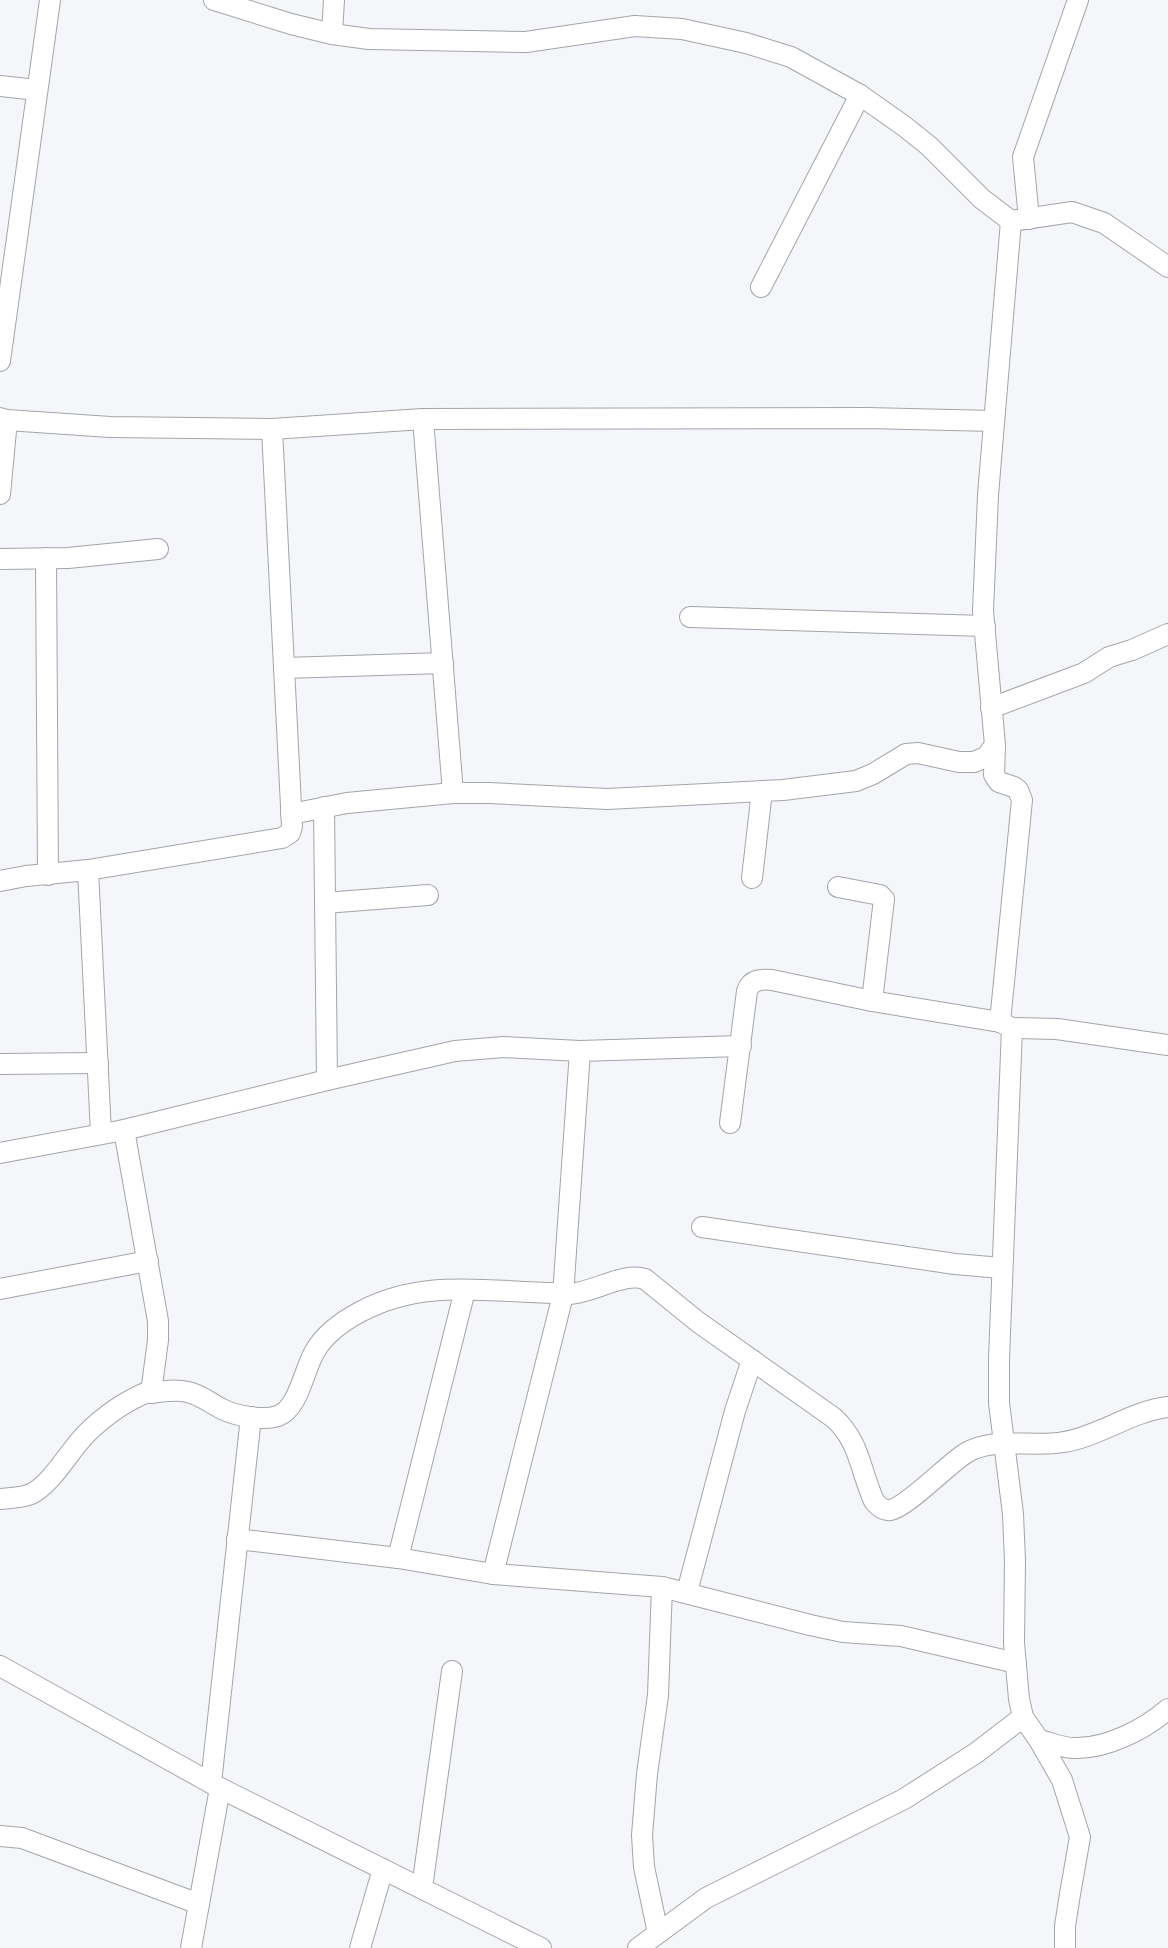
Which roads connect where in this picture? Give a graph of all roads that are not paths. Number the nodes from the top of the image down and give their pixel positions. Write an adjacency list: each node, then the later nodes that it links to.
1 (50, 0): 8 (street)
2 (214, 0): 5 (street)
3 (334, 0): 6 (street)
4 (1078, 0): 10 (street)
5 (268, 8): 6 (street)
6 (332, 34): 9 (street)
7 (0, 86): 8 (street)
8 (37, 90): 11 (street)
9 (860, 95): 10 (street); 13 (street)
10 (1020, 220): 12 (street); 17 (street)
11 (7, 256): 14 (street)
12 (1168, 267)
13 (761, 287)
14 (0, 361)
15 (4, 419): 18 (street); 19 (street)
16 (423, 419): 17 (street); 18 (street); 26 (street)
17 (994, 421): 24 (street)
18 (272, 429): 27 (street)
19 (0, 494)
20 (158, 549): 21 (street)
21 (46, 558): 22 (street); 35 (street)
22 (0, 560)
23 (690, 618): 24 (street)
24 (985, 626): 28 (street)
25 (1168, 634): 28 (street)
26 (443, 663): 27 (street); 31 (street)
27 (284, 668): 33 (street)
28 (992, 708): 29 (street)
29 (994, 745): 30 (street); 42 (street)
30 (762, 791): 31 (street); 36 (street)
31 (454, 793): 32 (street)
32 (324, 806): 33 (street); 40 (street)
33 (291, 814): 34 (street)
34 (88, 870): 35 (street); 46 (street)
35 (48, 875): 37 (street)
36 (752, 878)
37 (0, 881)
38 (838, 887): 41 (street)
39 (428, 895): 40 (street)
40 (325, 903): 48 (street)
41 (872, 1001): 42 (street); 44 (street)
42 (1006, 1025): 43 (street); 55 (street)
43 (1168, 1045)
44 (741, 1046): 45 (street); 49 (street)
45 (580, 1050): 48 (street); 58 (street)
46 (98, 1063): 47 (street); 51 (street)
47 (0, 1064)
48 (327, 1080): 50 (street)
49 (730, 1123)
50 (124, 1130): 51 (street); 54 (street)
51 (101, 1133): 52 (street)
52 (0, 1153)
53 (702, 1227): 55 (street)
54 (148, 1261): 56 (street); 60 (street)
55 (1002, 1268): 63 (street)
56 (0, 1289)
57 (465, 1290): 58 (street); 62 (street); 66 (street)
58 (564, 1295): 59 (street); 67 (street)
59 (752, 1360): 63 (street); 69 (street)
60 (150, 1393): 62 (street); 64 (street)
61 (1168, 1407): 63 (street)
62 (251, 1417): 65 (street)
63 (1004, 1444): 70 (street)
64 (0, 1498)
65 (237, 1539): 66 (street); 76 (street)
66 (398, 1558): 67 (street)
67 (492, 1574): 68 (street)
68 (662, 1587): 69 (street); 81 (street)
69 (687, 1592): 70 (street)
70 (1016, 1663): 74 (street)
71 (0, 1666): 76 (street)
72 (452, 1671): 79 (street)
73 (1168, 1708): 75 (street)
74 (1023, 1717): 75 (street); 81 (street)
75 (1039, 1740): 86 (street)
76 (216, 1785): 78 (street); 80 (street)
77 (0, 1836): 80 (street)
78 (384, 1869): 79 (street); 83 (street)
79 (422, 1888): 84 (street)
80 (199, 1904): 82 (street)
81 (658, 1933): 85 (street)
82 (191, 1948)
83 (360, 1948)
84 (541, 1948)
85 (638, 1948)
86 (1065, 1948)

